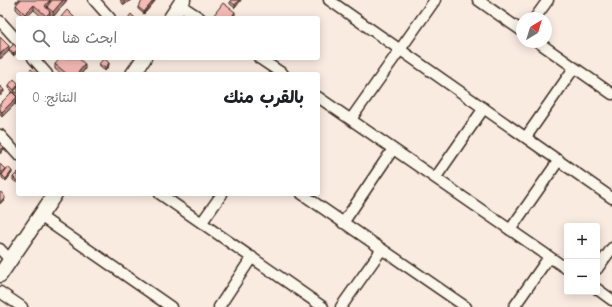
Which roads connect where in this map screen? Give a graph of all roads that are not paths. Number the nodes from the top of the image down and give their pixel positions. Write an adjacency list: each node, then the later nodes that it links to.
1 (94, 0): 8 (street)
2 (329, 0): 15 (street)
3 (435, 0): 15 (street)
4 (478, 0): 12 (street)
5 (548, 0): 7 (street)
6 (182, 2): 9 (street); 10 (street)
7 (539, 12)
8 (108, 16)
9 (172, 16)
10 (198, 16)
11 (0, 21): 13 (street)
12 (516, 27)
13 (16, 39)
14 (546, 48): 19 (street)
15 (400, 50): 25 (street); 26 (street)
16 (35, 60): 20 (street)
17 (143, 60): 21 (street)
18 (262, 60): 22 (street)
19 (574, 68): 23 (street); 28 (street)
20 (45, 72)
21 (134, 72)
22 (280, 72)
23 (612, 94)
24 (320, 98): 26 (street)
25 (484, 108): 28 (street); 32 (street)
26 (351, 119): 29 (street)
27 (0, 135): 30 (street)
28 (526, 137): 31 (street)
29 (393, 149): 32 (street); 40 (street)
30 (16, 153)
31 (559, 160): 37 (street); 41 (street)
32 (436, 177): 41 (street)
33 (54, 196): 38 (street)
34 (163, 196): 39 (street)
35 (221, 196): 39 (street)
36 (305, 196): 40 (street)
37 (612, 198)
38 (40, 216): 47 (street); 56 (street)
39 (202, 222): 46 (street)
40 (343, 223): 44 (street)
41 (510, 230): 45 (street)
42 (612, 248): 48 (street)
43 (0, 249): 47 (street)
44 (382, 249): 54 (street); 59 (street)
45 (549, 256): 49 (street); 61 (street)
46 (252, 258): 57 (street); 58 (street)
47 (10, 260): 50 (street)
48 (600, 265)
49 (564, 267)
50 (0, 275)
51 (600, 291): 53 (street)
52 (0, 292): 55 (street)
53 (612, 300)
54 (452, 303): 60 (street)
55 (22, 307)
56 (171, 307)
57 (220, 307)
58 (323, 307)
59 (341, 307)
60 (466, 307)
61 (514, 307)

